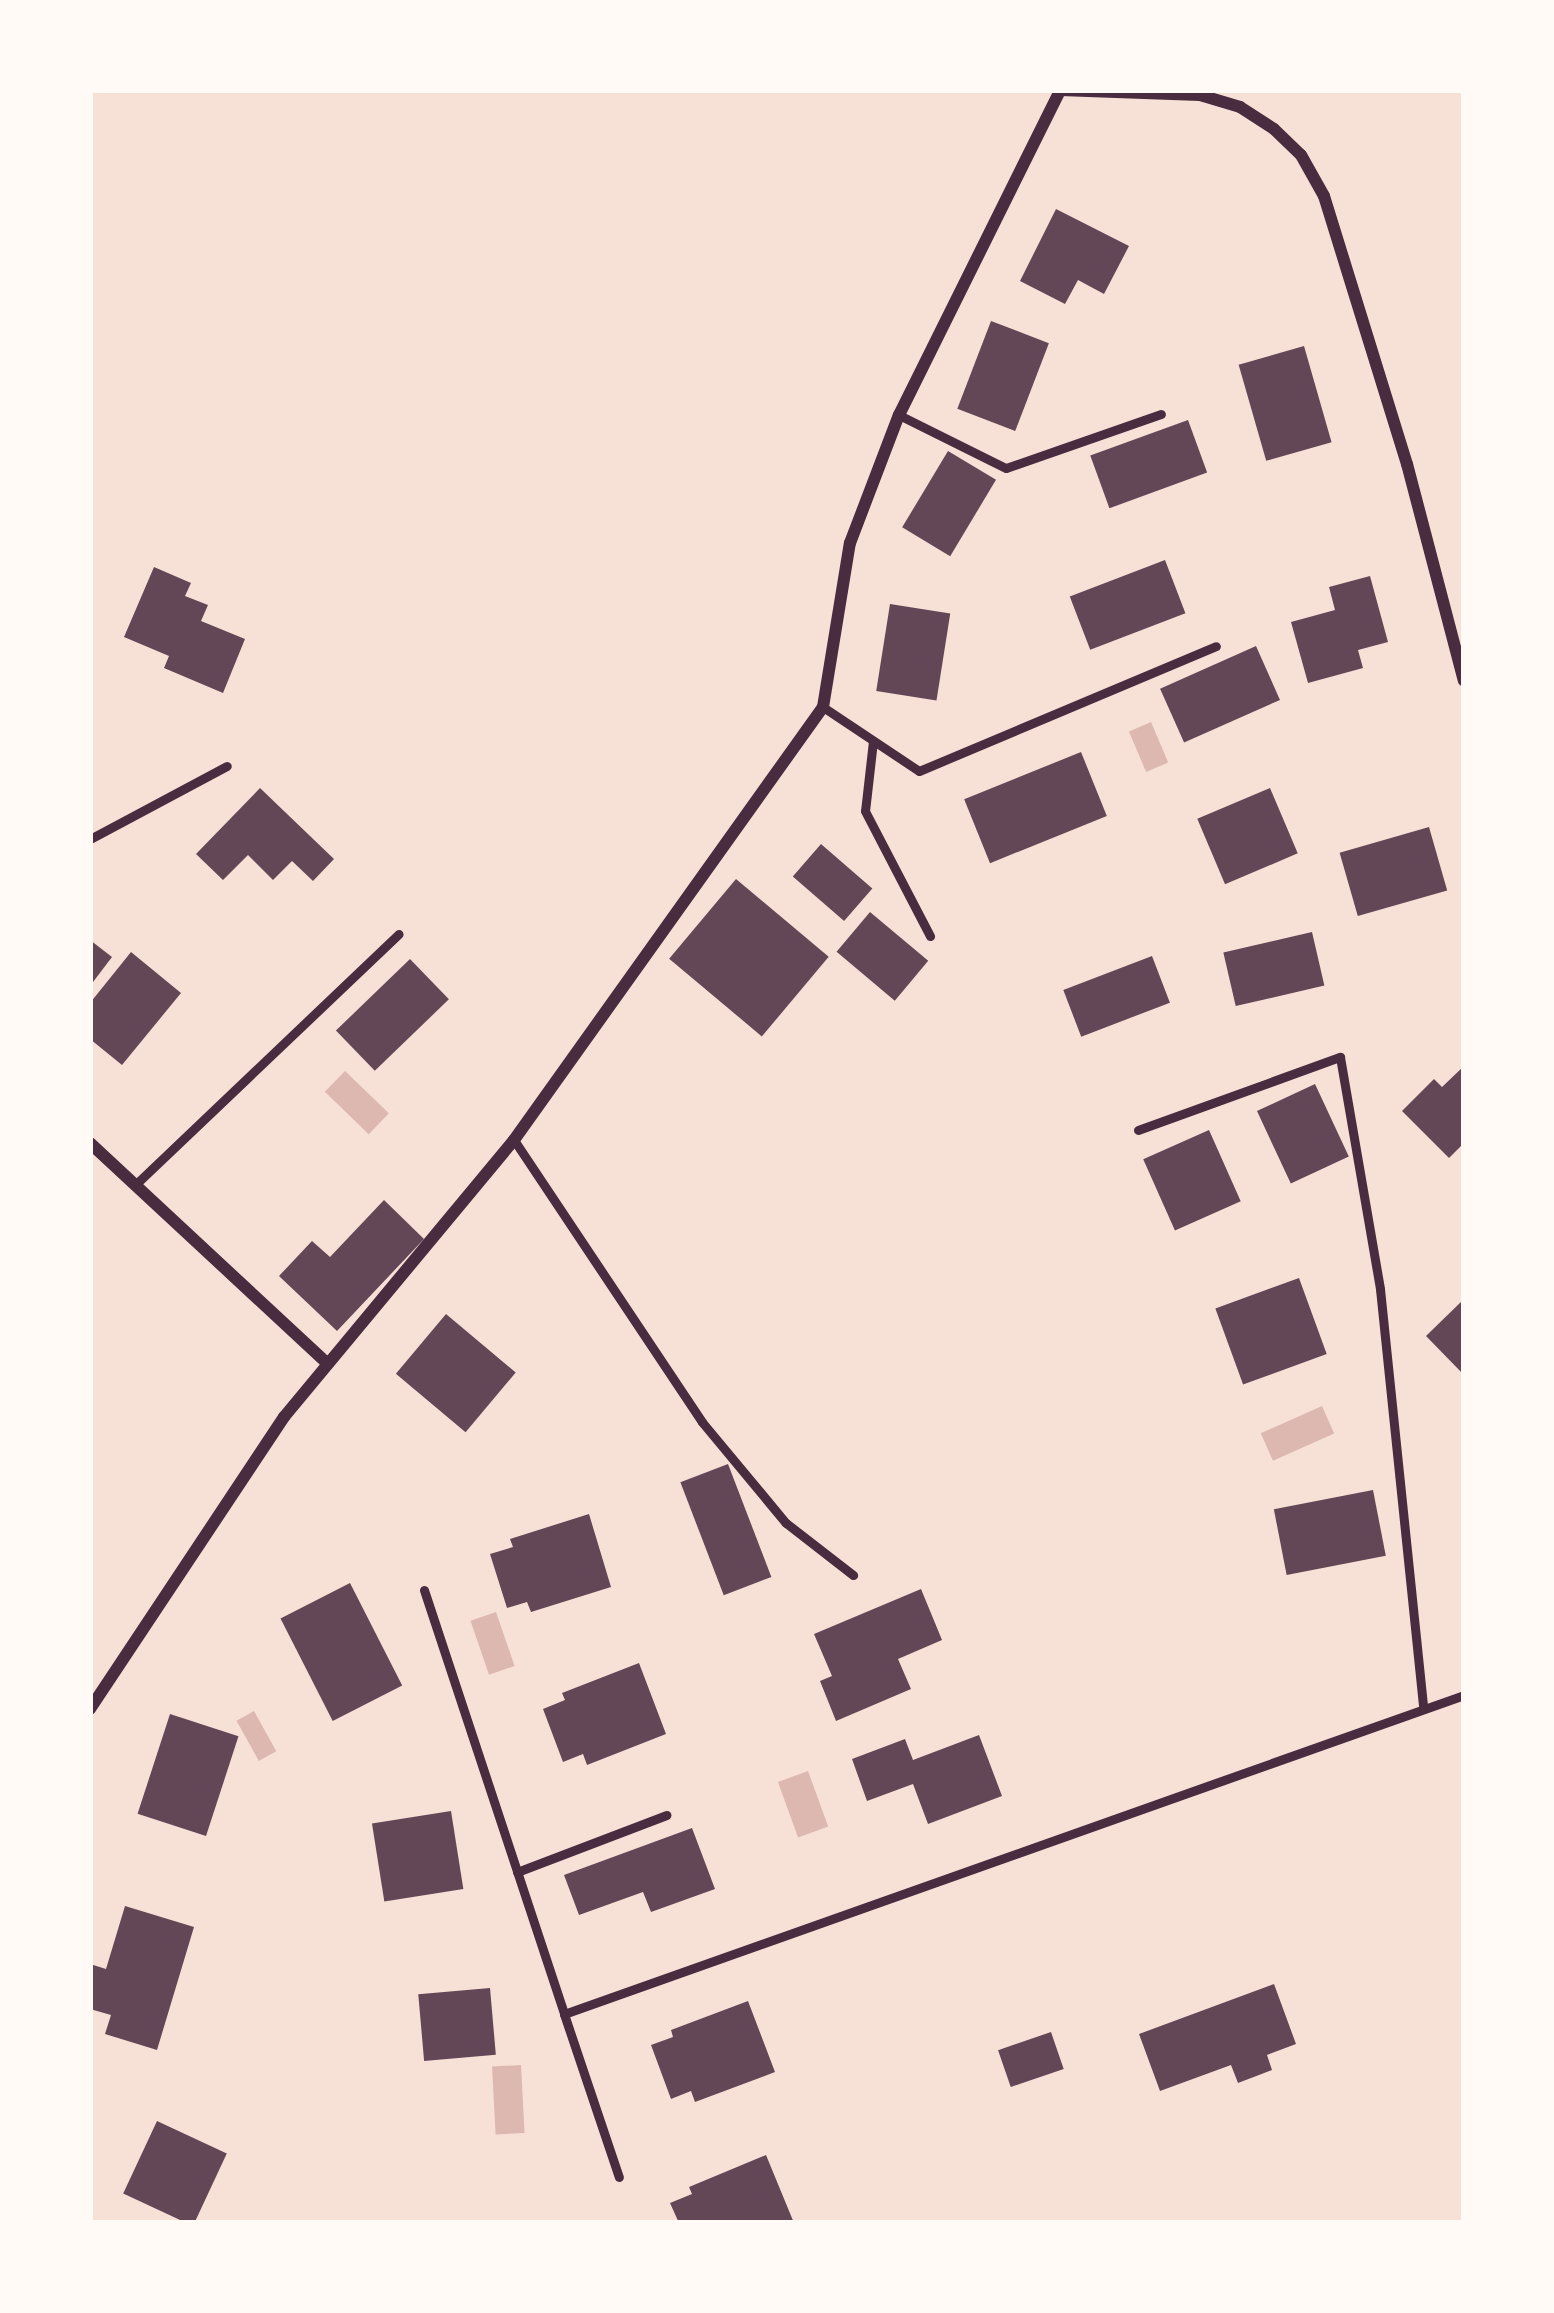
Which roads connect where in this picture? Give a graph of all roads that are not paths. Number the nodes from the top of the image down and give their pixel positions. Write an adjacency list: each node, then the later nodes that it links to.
1 (1060, 90): 3 (street); 5 (street)
2 (1161, 414): 3 (lane)
3 (899, 415): 6 (street)
4 (1216, 646): 7 (lane)
5 (1464, 681)
6 (823, 707): 7 (lane); 13 (street)
7 (873, 741): 11 (lane)
8 (227, 766): 9 (lane)
9 (90, 838)
10 (399, 934): 15 (lane)
11 (930, 936)
12 (1138, 1130): 20 (lane)
13 (514, 1140): 16 (street); 17 (lane)
14 (90, 1143): 15 (street)
15 (135, 1185): 16 (street)
16 (326, 1362): 21 (street)
17 (853, 1575)
18 (424, 1590): 23 (lane)
19 (1464, 1695): 20 (lane)
20 (1423, 1708): 24 (lane)
21 (90, 1709)
22 (666, 1815): 23 (lane)
23 (518, 1873): 24 (lane)
24 (565, 2014): 25 (lane)
25 (619, 2177)

